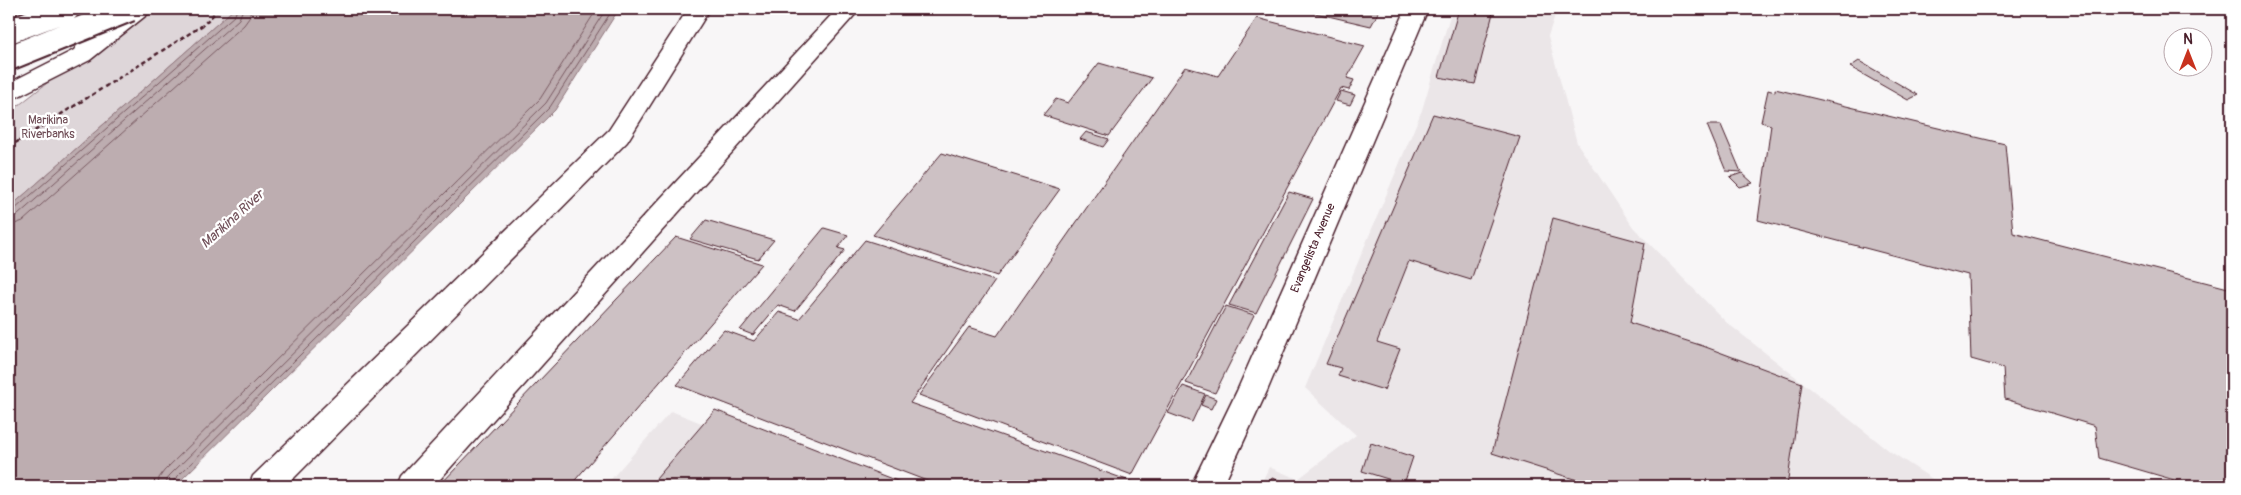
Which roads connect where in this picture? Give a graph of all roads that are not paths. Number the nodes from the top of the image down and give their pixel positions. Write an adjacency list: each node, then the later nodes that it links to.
1 (67, 9): 8 (street, bridge)
2 (130, 9): 10 (street, bridge)
3 (143, 9): 9 (street)
4 (699, 9): 12 (street)
5 (849, 9): 13 (street)
6 (1417, 9): 14 (street, Evangelista Avenue)
7 (9, 15): 9 (street)
8 (9, 32)
9 (82, 55): 11 (street)
10 (9, 58)
11 (9, 92)
12 (265, 486)
13 (414, 486)
14 (1207, 486)

